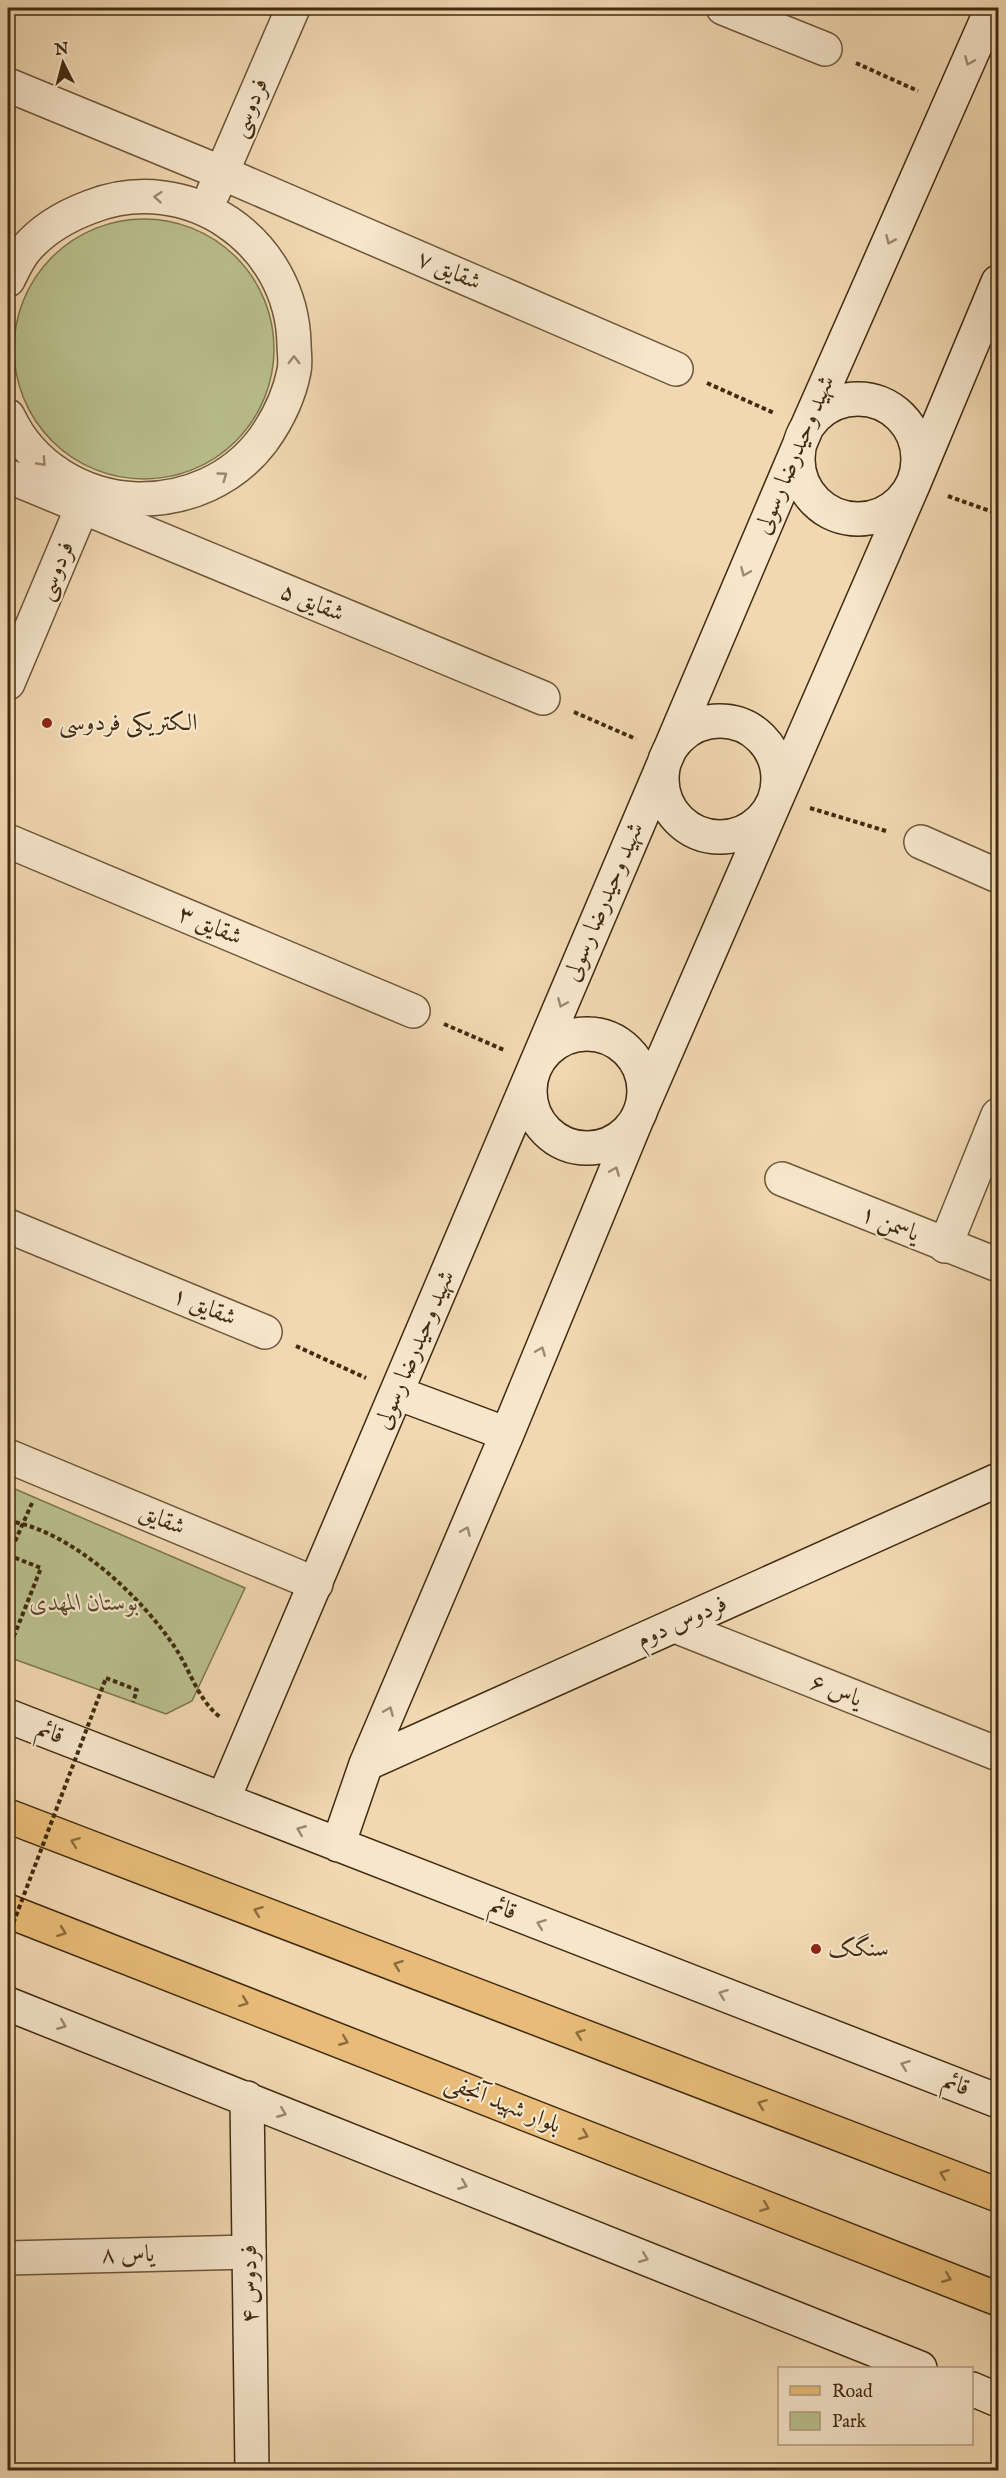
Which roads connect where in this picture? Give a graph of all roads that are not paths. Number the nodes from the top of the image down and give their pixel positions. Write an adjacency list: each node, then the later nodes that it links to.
1 (293, 8): 6 (street, فردوسی)
2 (723, 8): 4 (street)
3 (992, 8): 12 (street, شهید وحیدرضا رسولی, one-way to 12)
4 (825, 49)
5 (8, 85): 6 (street, شقایق ۷)
6 (222, 173): 7 (street, فردوسی); 10 (street, شقایق ۷)
7 (207, 209): 8 (street, one-way to 8); 15 (street, one-way to 7)
8 (8, 280)
9 (999, 282): 14 (street)
10 (676, 369)
11 (8, 416): 15 (street, one-way to 15)
12 (807, 427): 14 (street); 14 (street); 18 (street, شهید وحیدرضا رسولی, one-way to 18)
13 (8, 476): 15 (street)
14 (914, 483): 19 (street)
15 (86, 500): 16 (street, فردوسی); 17 (street, شقایق ۵)
16 (8, 683)
17 (543, 698)
18 (668, 753): 19 (street); 19 (street); 24 (street, شهید وحیدرضا رسولی, one-way to 24)
19 (776, 797): 25 (street)
20 (8, 841): 23 (street, شقایق ۳)
21 (921, 842): 22 (street)
22 (999, 876)
23 (413, 1011)
24 (536, 1063): 25 (street); 25 (street); 32 (street, شهید وحیدرضا رسولی)
25 (639, 1114): 33 (street, one-way to 25)
26 (999, 1115): 29 (street)
27 (782, 1179): 29 (street, یاسمن ۱)
28 (8, 1226): 31 (street, شقایق ۱)
29 (945, 1246): 30 (street, یاسمن ۱)
30 (999, 1265)
31 (266, 1332)
32 (398, 1393): 33 (street); 36 (street, شهید وحیدرضا رسولی)
33 (507, 1434): 40 (street, one-way to 33)
34 (8, 1456): 36 (street, شقایق)
35 (999, 1480): 37 (street, فردوس دوم)
36 (316, 1584): 41 (street, شهید وحیدرضا رسولی)
37 (675, 1626): 39 (street, یاس ۶); 40 (street, فردوس دوم)
38 (8, 1716): 41 (street, قائم)
39 (999, 1754)
40 (366, 1764): 43 (street)
41 (223, 1800): 43 (street, قائم, one-way to 41)
42 (8, 1816): 48 (main road, one-way to 42)
43 (338, 1845): 47 (street, قائم, one-way to 43)
44 (8, 1911): 51 (main road, بلوار شهید آنجفی, one-way to 51)
45 (8, 2004): 46 (street, one-way to 46)
46 (247, 2098): 49 (street, فردوس ۴); 52 (street, one-way to 52)
47 (999, 2101)
48 (999, 2195)
49 (249, 2252): 50 (street, یاس ۸); 55 (street, فردوس ۴)
50 (8, 2258)
51 (999, 2299)
52 (918, 2367)
53 (973, 2389): 54 (street)
54 (999, 2400)
55 (252, 2470)

